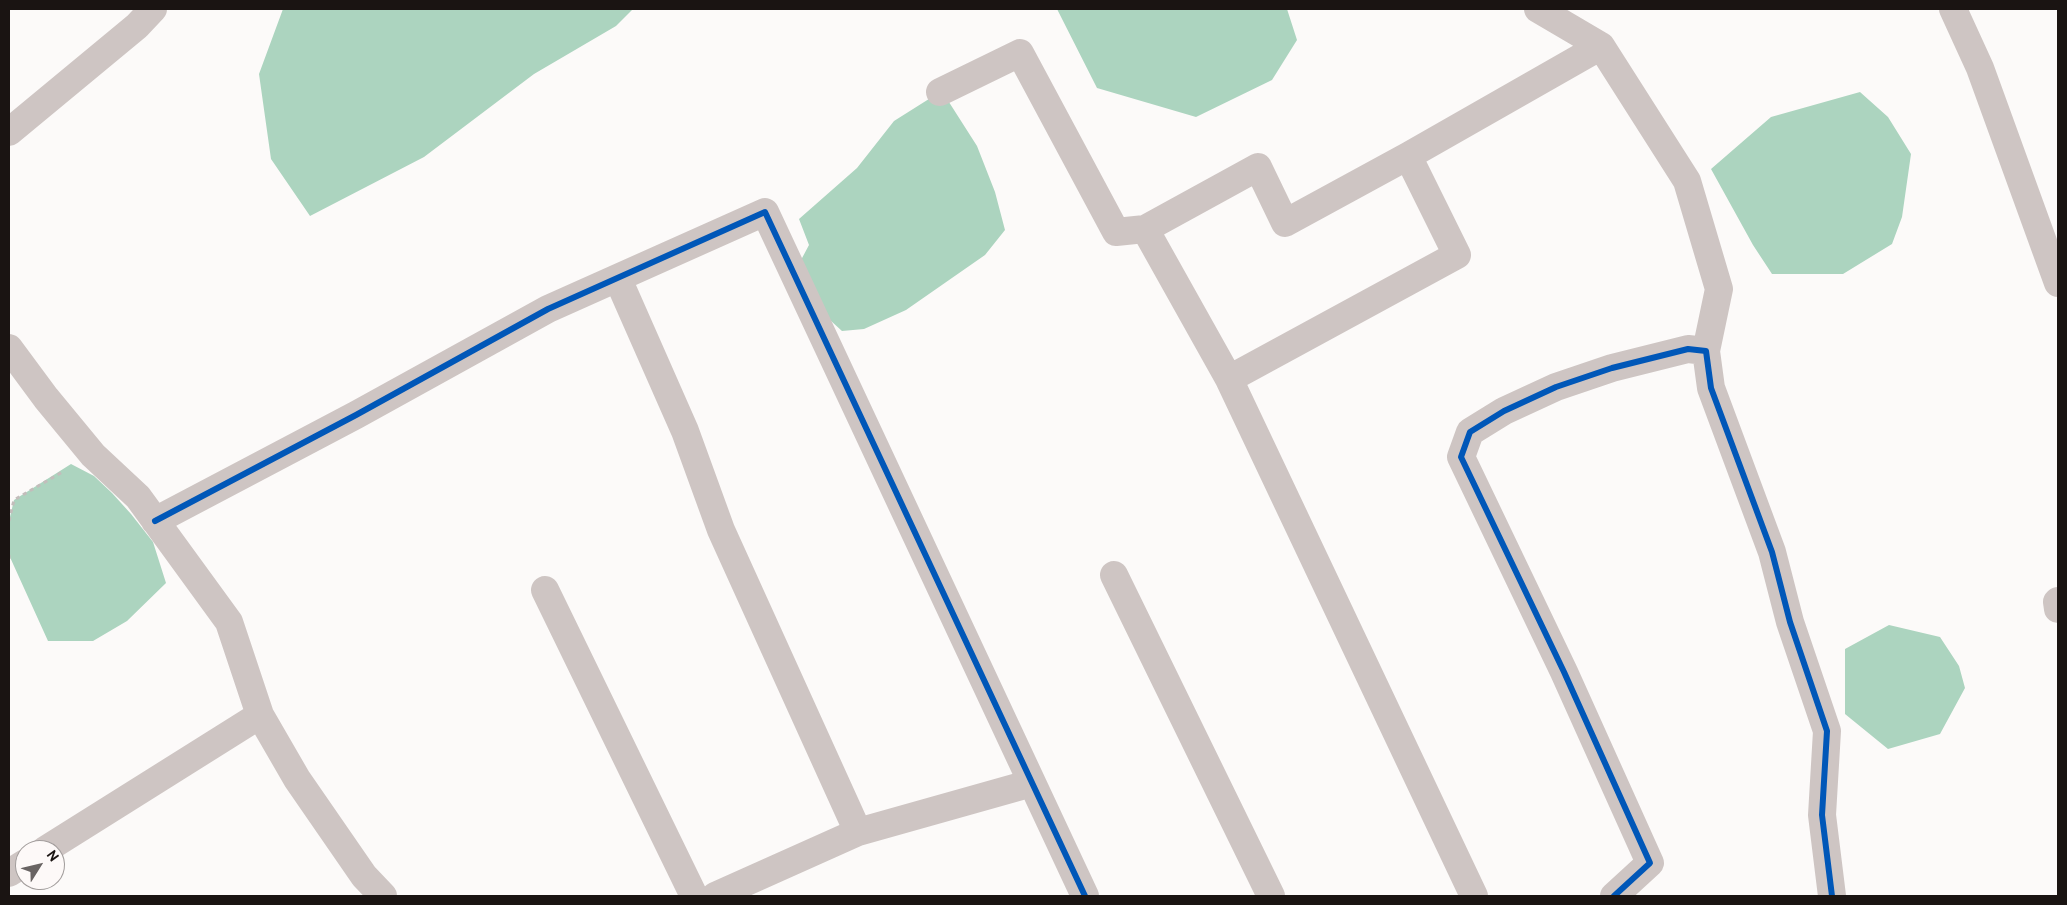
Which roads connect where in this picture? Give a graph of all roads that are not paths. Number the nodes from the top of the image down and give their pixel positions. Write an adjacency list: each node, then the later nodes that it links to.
1 (153, 9): 6 (street)
2 (1538, 9): 4 (street)
3 (1953, 9): 10 (street)
4 (1601, 46): 7 (street); 12 (street)
5 (940, 92): 8 (street)
6 (9, 132)
7 (1408, 156): 8 (street); 13 (street)
8 (1145, 229): 13 (street)
9 (618, 278): 14 (street); 20 (street); 21 (street)
10 (2058, 283)
11 (9, 348): 14 (street)
12 (1706, 351): 29 (street); 30 (street)
13 (1229, 379): 28 (street)
14 (155, 521): 19 (street)
15 (1114, 575): 27 (street)
16 (545, 590): 24 (street)
17 (2058, 601): 18 (street)
18 (2058, 609)
19 (260, 715): 22 (street); 23 (street)
20 (1032, 783): 21 (street); 26 (street)
21 (858, 832): 25 (street)
22 (61, 840)
23 (383, 896)
24 (694, 896)
25 (715, 896)
26 (1085, 896)
27 (1271, 896)
28 (1474, 896)
29 (1614, 896)
30 (1832, 896)

